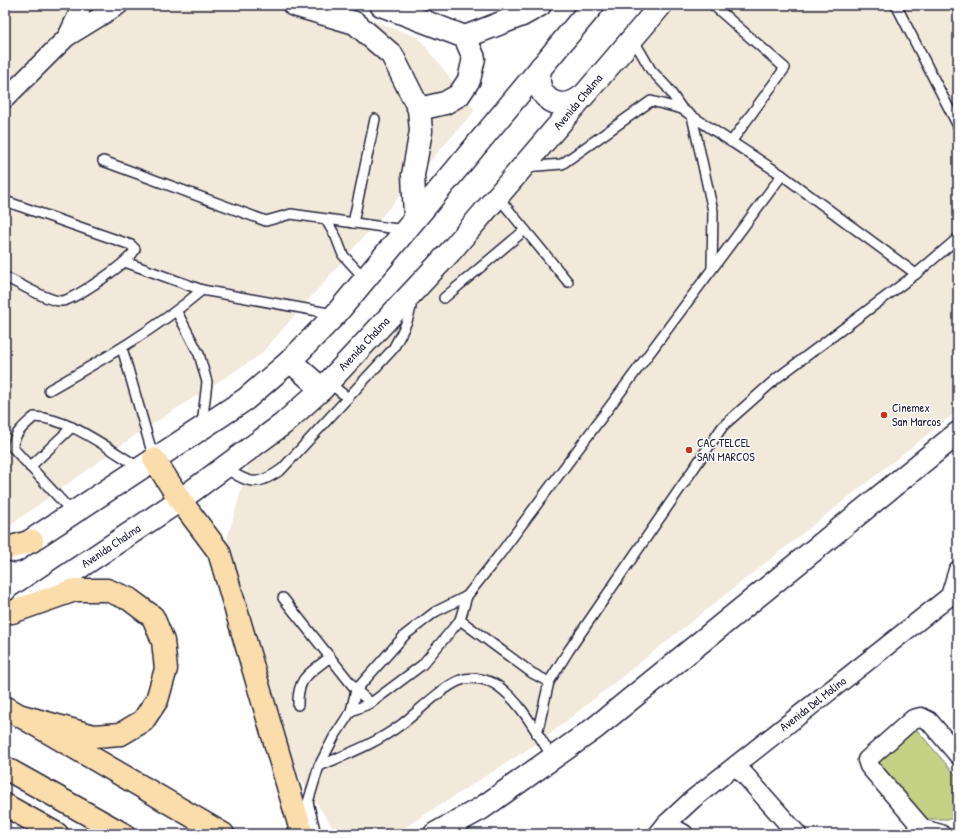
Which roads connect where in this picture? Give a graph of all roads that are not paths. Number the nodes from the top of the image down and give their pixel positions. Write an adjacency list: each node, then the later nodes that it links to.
1 (82, 5): 10 (street)
2 (119, 5): 10 (street)
3 (294, 5): 16 (main road)
4 (381, 5): 11 (main road)
5 (540, 5): 11 (main road)
6 (593, 5): 13 (main road)
7 (662, 5): 12 (main road, Avenida Chalma)
8 (713, 5): 21 (lane)
9 (896, 5): 20 (lane)
10 (66, 37): 15 (street)
11 (465, 37): 16 (main road)
12 (633, 39): 14 (main road, Avenida Chalma); 17 (lane)
13 (541, 67): 14 (main road); 29 (main road)
14 (581, 97): 23 (main road, Avenida Chalma)
15 (5, 99)
16 (419, 109): 29 (main road)
17 (682, 109): 18 (lane); 23 (lane)
18 (692, 116): 21 (lane); 33 (lane)
19 (375, 119): 28 (lane)
20 (958, 126)
21 (731, 142): 24 (lane)
22 (103, 161): 27 (lane)
23 (524, 168): 25 (main road, Avenida Chalma)
24 (782, 175): 33 (lane); 34 (lane)
25 (498, 198): 30 (lane); 39 (main road, Avenida Chalma)
26 (5, 200): 32 (lane)
27 (326, 220): 28 (lane); 36 (lane)
28 (353, 223): 29 (lane)
29 (410, 223): 36 (main road)
30 (525, 230): 37 (lane); 40 (lane)
31 (958, 238): 34 (lane)
32 (125, 262): 35 (lane); 38 (lane)
33 (712, 268): 61 (lane)
34 (916, 274): 66 (lane)
35 (5, 277)
36 (365, 279): 42 (main road)
37 (568, 282)
38 (202, 290): 41 (lane); 42 (lane)
39 (412, 293): 45 (main road, Avenida Chalma); 47 (lane)
40 (444, 298)
41 (177, 312): 43 (lane); 49 (lane)
42 (336, 314): 44 (main road)
43 (122, 348): 46 (lane); 51 (lane)
44 (290, 361): 45 (main road); 49 (main road)
45 (325, 386): 47 (lane); 53 (main road, Avenida Chalma)
46 (49, 390)
47 (348, 398): 53 (lane)
48 (72, 427): 51 (lane); 52 (lane); 52 (lane)
49 (202, 429): 51 (main road)
50 (958, 433): 74 (main road)
51 (147, 463): 54 (main road); 55 (main road)
52 (30, 467): 55 (lane)
53 (224, 467): 54 (main road, Avenida Chalma)
54 (180, 500): 63 (main road, Avenida Chalma); 83 (main road)
55 (73, 513): 56 (main road)
56 (32, 541): 57 (main road); 58 (main road)
57 (5, 549)
58 (5, 557)
59 (957, 573): 60 (street, Avenida Del Molino)
60 (954, 595): 75 (street, Avenida Del Molino)
61 (467, 596): 64 (lane); 67 (lane)
62 (283, 598): 65 (lane)
63 (9, 614): 71 (main road)
64 (460, 620): 66 (lane); 68 (lane)
65 (330, 657): 67 (lane); 69 (lane)
66 (548, 682): 72 (lane)
67 (356, 690): 68 (lane); 70 (lane)
68 (370, 704): 70 (lane)
69 (298, 705)
70 (351, 711): 76 (lane)
71 (13, 712): 82 (main road)
72 (537, 734): 74 (lane); 76 (lane)
73 (958, 755): 88 (street)
74 (553, 758): 85 (main road)
75 (736, 765): 79 (street, Avenida Del Molino); 87 (street)
76 (319, 766): 84 (lane)
77 (5, 768): 81 (main road)
78 (5, 805): 80 (main road)
79 (662, 829): 86 (street)
80 (57, 834)
81 (123, 834)
82 (223, 834)
83 (302, 834)
84 (316, 834)
85 (435, 834)
86 (684, 834)
87 (798, 834)
88 (941, 834)

